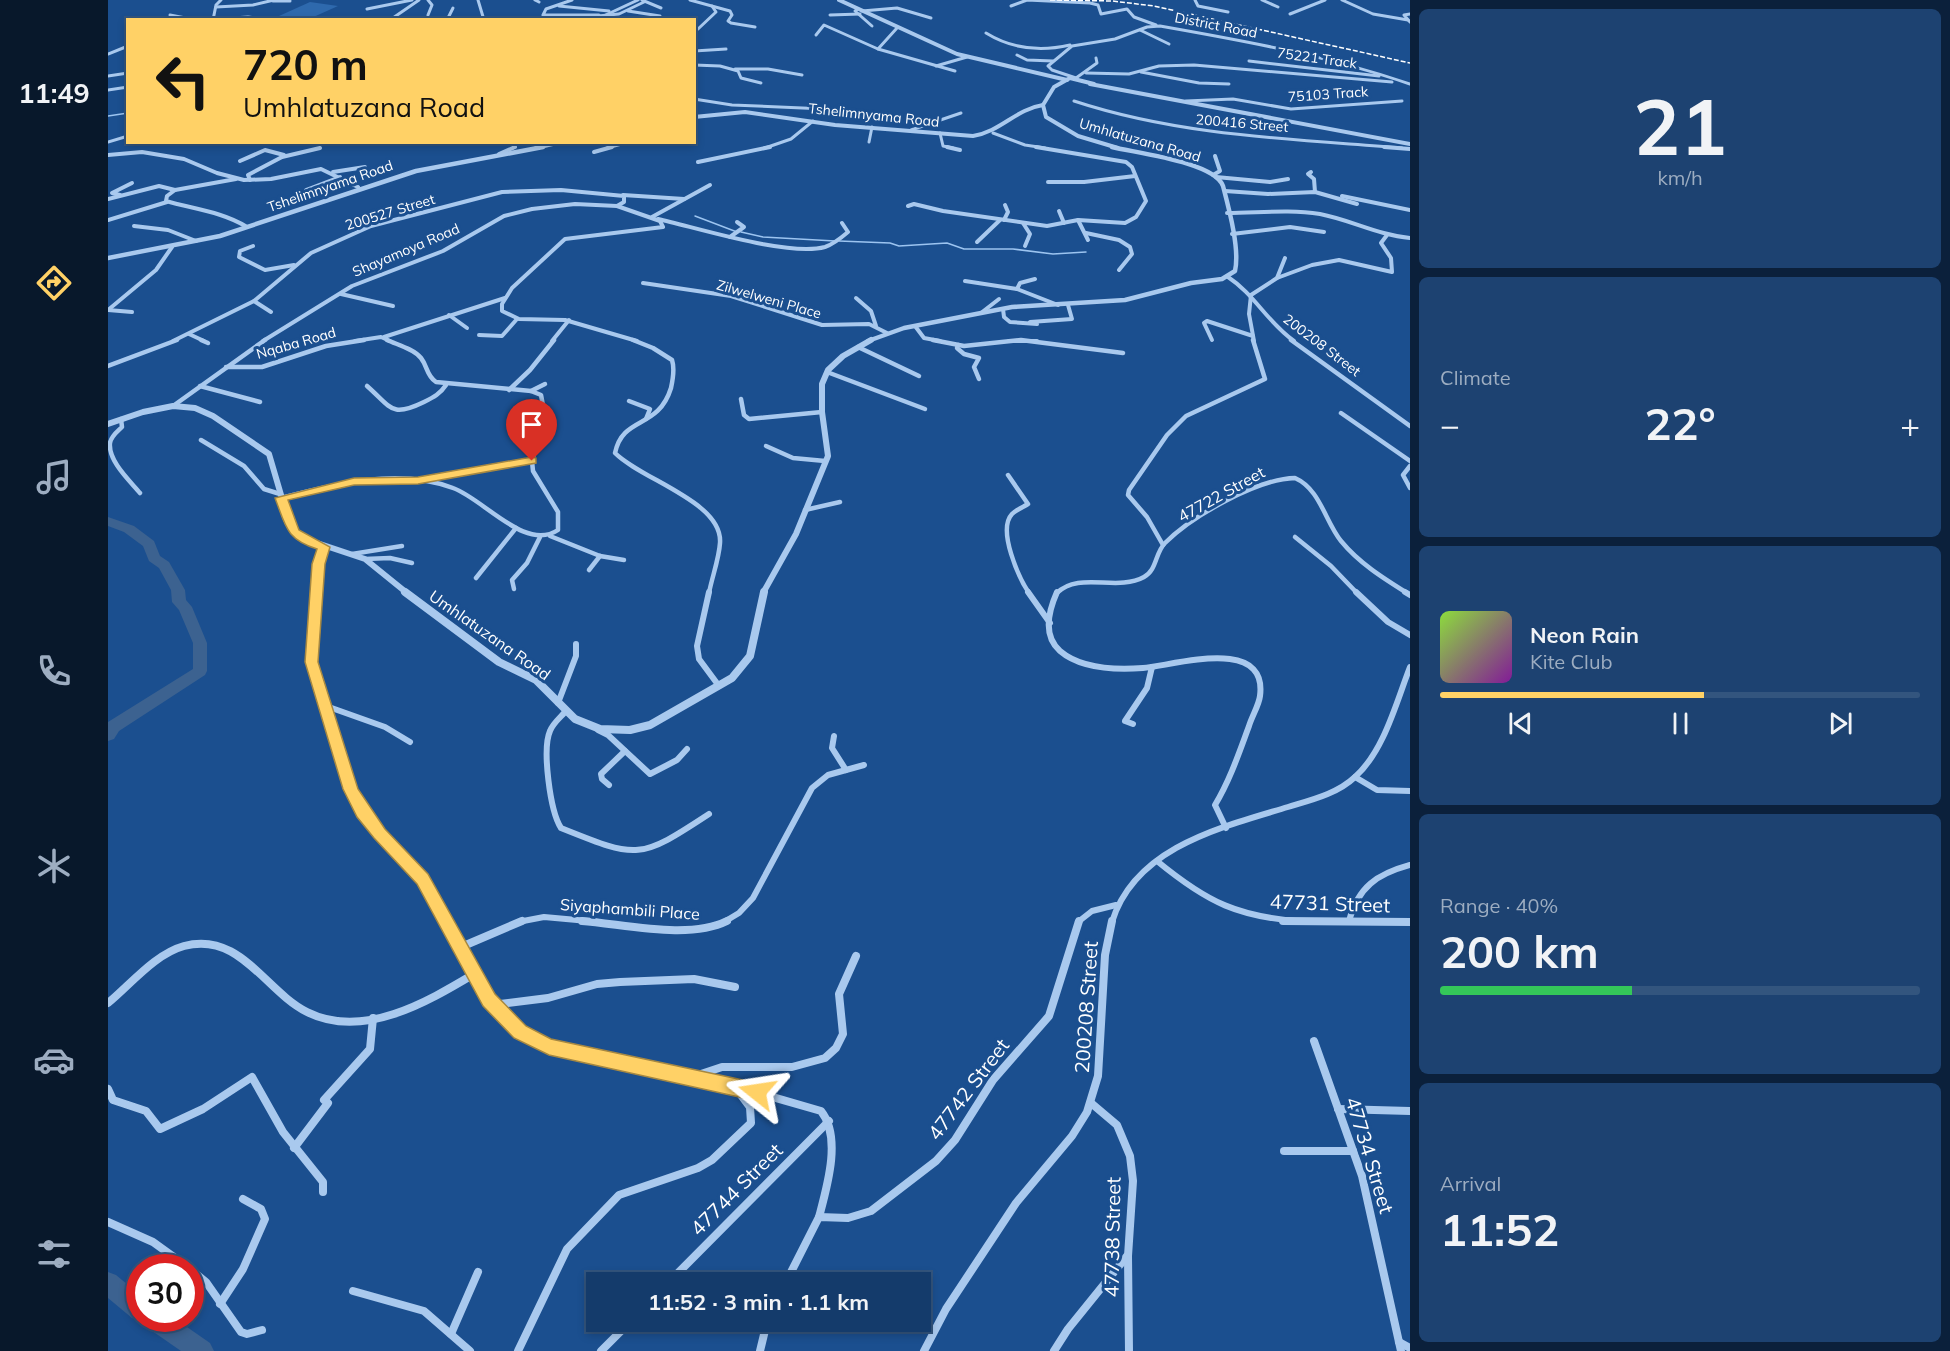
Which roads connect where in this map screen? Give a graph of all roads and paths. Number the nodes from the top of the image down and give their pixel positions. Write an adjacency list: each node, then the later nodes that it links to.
1 (221, 0): 20 (street)
2 (273, 0): 15 (street); 20 (street)
3 (412, 0): 24 (street)
4 (419, 0): 41 (street)
5 (428, 0): 32 (street)
6 (478, 0): 43 (street)
7 (572, 0): 17 (street)
8 (690, 0): 18 (street)
9 (839, 0): 27 (street)
10 (1032, 0): 19 (street); 48 (street)
11 (1195, 0): 28 (street)
12 (1262, 0): 21 (street)
13 (1325, 0): 29 (street)
14 (1342, 0): 46 (street)
15 (290, 1)
16 (641, 1): 23 (street); 25 (street); 26 (street)
17 (555, 6): 25 (street); 35 (street)
18 (712, 6): 49 (street); 50 (street)
19 (1011, 6)
20 (216, 7): 38 (street)
21 (1278, 7)
22 (453, 8): 42 (street)
23 (661, 8)
24 (367, 9)
25 (609, 11): 35 (street)
26 (627, 11): 33 (street); 36 (street)
27 (860, 12): 34 (street); 45 (street); 47 (street); 51 (street)
28 (1228, 12)
29 (1290, 14)
30 (1410, 14): 46 (street)
31 (170, 15): 37 (street)
32 (428, 15)
33 (612, 15): 35 (street); 44 (street)
34 (830, 15)
35 (599, 16)
36 (660, 16)
37 (186, 18)
38 (213, 18)
39 (234, 18): 40 (street)
40 (260, 18)
41 (393, 18)
42 (448, 18)
43 (483, 18)
44 (623, 18)
45 (931, 18)
46 (1409, 22)
47 (872, 26)
48 (1156, 26): 52 (street, District Road); 76 (street, District Road)
49 (754, 27)
50 (698, 29)
51 (895, 30): 59 (street); 63 (street)
52 (1140, 30): 55 (street); 56 (street, District Road)
53 (986, 33): 56 (street, District Road)
54 (816, 35): 59 (street)
55 (1169, 44)
56 (1073, 45): 65 (street)
57 (126, 47): 61 (street)
58 (726, 49): 60 (street)
59 (878, 49): 68 (street)
60 (696, 51)
61 (108, 54)
62 (1017, 55): 65 (street)
63 (967, 57): 68 (street); 77 (street)
64 (1096, 58): 73 (street)
65 (1054, 61): 77 (street)
66 (1249, 61): 76 (street, 75221 Track)
67 (696, 62): 69 (street)
68 (936, 66): 70 (street)
69 (732, 70): 74 (street); 79 (street)
70 (955, 71)
71 (1138, 71): 73 (street); 78 (street); 80 (street)
72 (126, 73): 75 (street)
73 (1086, 73): 77 (street)
74 (802, 75)
75 (108, 76)
76 (1382, 76): 78 (street, District Road)
77 (1071, 80): 86 (street); 88 (street)
78 (1401, 82): 81 (street, District Road)
79 (761, 83)
80 (1229, 84)
81 (1410, 84)
82 (126, 87): 83 (street)
83 (108, 90)
84 (696, 100): 89 (street)
85 (1074, 101): 104 (street, 200416 Street)
86 (1185, 101): 87 (street, 75103 Track); 104 (street)
87 (1402, 101)
88 (1043, 105): 97 (street); 119 (street, Umhlatuzana Road)
89 (737, 110): 90 (street); 92 (street, Tshelimnyama Road); 93 (street, Tshelimnyama Road)
90 (849, 110)
91 (961, 112): 95 (street)
92 (696, 117)
93 (813, 122): 94 (street, Tshelimnyama Road); 113 (street)
94 (872, 128): 95 (street, Tshelimnyama Road); 100 (street)
95 (912, 130): 96 (street, Tshelimnyama Road)
96 (940, 133): 97 (street, Tshelimnyama Road); 106 (street)
97 (993, 133): 118 (street)
98 (126, 137): 99 (street)
99 (108, 142)
100 (869, 142)
101 (515, 144): 112 (street)
102 (556, 144): 112 (street, Tshelimnyama Road)
103 (622, 144): 107 (street)
104 (1410, 147)
105 (320, 148): 109 (street)
106 (960, 150)
107 (594, 152)
108 (108, 155): 120 (street)
109 (284, 155): 111 (street); 122 (street)
110 (1215, 156): 119 (street)
111 (240, 161)
112 (476, 161): 126 (street, Tshelimnyama Road)
113 (698, 162)
114 (365, 167): 115 (street)
115 (333, 172): 117 (street); 122 (street)
116 (1311, 172): 130 (street)
117 (340, 176): 126 (street); 128 (street)
118 (1135, 176): 123 (street); 146 (street)
119 (1215, 176): 121 (street); 129 (street, Umhlatuzana Road)
120 (237, 179): 122 (street); 127 (street)
121 (1288, 179)
122 (250, 180)
123 (1048, 182)
124 (132, 183): 131 (street)
125 (710, 185): 134 (street)
126 (358, 187): 152 (street, Tshelimnyama Road)
127 (175, 190): 131 (street); 135 (street)
128 (306, 190)
129 (1226, 191): 130 (street); 142 (street)
130 (1315, 191): 136 (street); 140 (street)
131 (123, 195): 133 (street)
132 (622, 195): 134 (street, 200527 Street); 138 (street); 167 (street, 200527 Street)
133 (108, 199)
134 (684, 199): 143 (street)
135 (167, 202): 144 (street); 152 (street)
136 (1357, 204)
137 (1005, 205): 145 (street)
138 (617, 206): 143 (street, Shayamoya Road); 175 (street, Shayamoya Road)
139 (908, 206): 145 (street)
140 (1410, 210)
141 (1059, 211): 150 (street)
142 (1227, 213): 155 (street); 156 (street)
143 (653, 218): 157 (street, Shayamoya Road); 177 (street)
144 (108, 220)
145 (1002, 220): 148 (street); 161 (street)
146 (1078, 220): 150 (street); 154 (street)
147 (737, 222): 157 (street)
148 (1022, 222): 150 (street); 163 (street)
149 (842, 223): 157 (street, Shayamoya Road)
150 (1064, 224)
151 (135, 226): 160 (street)
152 (247, 227): 160 (street, Tshelimnyama Road)
153 (1324, 232): 155 (street)
154 (1086, 233): 159 (street); 168 (street)
155 (1232, 234): 169 (street)
156 (1387, 236): 158 (street); 170 (street)
157 (730, 237)
158 (1410, 238)
159 (1088, 240)
160 (196, 241): 164 (street, Tshelimnyama Road)
161 (977, 242)
162 (253, 246): 167 (street)
163 (1025, 246)
164 (171, 247): 165 (street, Tshelimnyama Road); 185 (street)
165 (108, 258)
166 (1284, 258): 170 (street)
167 (295, 265): 180 (street, 200527 Street)
168 (1119, 270)
169 (1228, 277): 176 (street, 200208 Street); 182 (street)
170 (1277, 278): 176 (street)
171 (1035, 279): 174 (street)
172 (965, 281): 174 (street)
173 (643, 283): 194 (street, Zilwelweni Place)
174 (1017, 289): 181 (street)
175 (341, 294): 183 (street); 208 (street, Shayamoya Road)
176 (1251, 295): 188 (street, 200208 Street); 190 (street)
177 (505, 298): 191 (street); 192 (street)
178 (856, 298): 194 (street)
179 (999, 299): 189 (street)
180 (254, 301): 187 (street); 198 (street, 200527 Street)
181 (1059, 305): 182 (street); 184 (street)
182 (1068, 305): 184 (street)
183 (393, 306)
184 (1003, 309): 189 (street)
185 (108, 310): 186 (street)
186 (132, 312)
187 (271, 312)
188 (1262, 312): 190 (street); 228 (street, 200208 Street)
189 (981, 313): 195 (street)
190 (1249, 314): 200 (street)
191 (449, 315): 196 (street); 201 (street)
192 (517, 319): 193 (street); 199 (street)
193 (569, 320): 216 (street); 226 (street)
194 (876, 326): 197 (street, Zilwelweni Place)
195 (915, 326): 197 (street); 204 (street)
196 (467, 328)
197 (887, 333): 205 (street)
198 (189, 334): 203 (street); 207 (street, 200527 Street)
199 (479, 335)
200 (1253, 336): 202 (street); 246 (street)
201 (384, 338): 208 (street, Nqaba Road); 212 (street, Nqaba Road)
202 (1212, 340)
203 (208, 343)
204 (958, 345): 206 (street); 211 (street)
205 (858, 347): 209 (street); 210 (street)
206 (1123, 353)
207 (108, 366)
208 (225, 367): 214 (street, Shayamoya Road)
209 (827, 372): 222 (street); 223 (street, Umhlatuzana Road)
210 (919, 376)
211 (979, 379)
212 (446, 384): 215 (street); 216 (street)
213 (545, 384): 217 (street)
214 (200, 386): 220 (street); 221 (street, Shayamoya Road)
215 (367, 386)
216 (509, 390): 217 (street)
217 (531, 391): 231 (street)
218 (741, 399): 223 (street)
219 (629, 401): 226 (street)
220 (260, 402)
221 (173, 406): 225 (street, Umhlatuzana Road); 239 (street, Umhlatuzana Road)
222 (925, 409)
223 (822, 412): 232 (street, Umhlatuzana Road)
224 (1341, 413): 233 (street)
225 (121, 419): 227 (street, Umhlatuzana Road); 238 (street)
226 (646, 419): 263 (street)
227 (108, 424)
228 (1410, 426)
229 (201, 440): 239 (street)
230 (766, 446): 232 (street)
231 (532, 461): 236 (street); 243 (street)
232 (825, 461): 241 (street, Umhlatuzana Road)
233 (1410, 461)
234 (1410, 466): 237 (street)
235 (1008, 475): 258 (street)
236 (418, 481): 239 (street); 242 (street)
237 (1410, 488)
238 (140, 493)
239 (280, 496): 248 (street, Umhlatuzana Road)
240 (840, 502): 241 (street)
241 (805, 510): 263 (street, Umhlatuzana Road)
242 (516, 528): 244 (street); 255 (street)
243 (550, 536): 244 (street); 250 (street)
244 (540, 537): 256 (street)
245 (1295, 537): 259 (street)
246 (1163, 545): 257 (street, 47722 Street); 258 (street, 47722 Street)
247 (402, 546): 249 (street)
248 (324, 547): 249 (street, Umhlatuzana Road); 265 (street)
249 (352, 554): 251 (street, Umhlatuzana Road)
250 (600, 556): 252 (street); 254 (street)
251 (365, 559): 253 (street); 264 (street, Umhlatuzana Road)
252 (624, 560)
253 (412, 563)
254 (589, 570)
255 (476, 578)
256 (513, 589)
257 (1410, 595)
258 (1049, 625): 261 (street)
259 (1410, 635)
260 (576, 644): 264 (street)
261 (1152, 667): 267 (street); 279 (street)
262 (1410, 667): 275 (street, 200208 Street)
263 (719, 686): 268 (street, Umhlatuzana Road)
264 (557, 704): 266 (street, Umhlatuzana Road)
265 (326, 706): 270 (street); 285 (street)
266 (566, 712): 268 (street, Umhlatuzana Road); 278 (street)
267 (1133, 724)
268 (592, 727): 272 (street)
269 (834, 736): 274 (street)
270 (410, 742)
271 (687, 749): 272 (street)
272 (625, 751): 276 (street)
273 (864, 765): 274 (street, Siyaphambili Place)
274 (846, 770): 285 (street, Siyaphambili Place)
275 (1355, 777): 277 (street); 279 (street, 200208 Street)
276 (609, 785)
277 (1410, 791)
278 (709, 814)
279 (1226, 828): 280 (street, 200208 Street)
280 (1157, 861): 282 (street, 200208 Street); 283 (street, 47731 Street)
281 (1410, 865): 283 (street)
282 (1116, 905): 296 (street, 200208 Street); 305 (street, 47742 Street)
283 (1348, 921): 284 (street, 47731 Street)
284 (1410, 922)
285 (461, 947): 287 (street)
286 (856, 956): 293 (street)
287 (474, 974): 290 (street); 291 (street)
288 (735, 987): 290 (street)
289 (108, 1003): 291 (street)
290 (492, 1005): 293 (street)
291 (374, 1018): 300 (street)
292 (1314, 1041): 297 (street, 47734 Street)
293 (692, 1077): 294 (street)
294 (734, 1086): 299 (street); 322 (street)
295 (108, 1089): 300 (street)
296 (1091, 1103): 308 (street, 47738 Street); 325 (street, 200208 Street)
297 (1338, 1109): 298 (street); 301 (street, 47734 Street)
298 (1410, 1111)
299 (829, 1121): 305 (street); 310 (street, 47744 Street)
300 (294, 1148): 303 (street)
301 (1353, 1151): 302 (street); 319 (street, 47734 Street)
302 (1284, 1152)
303 (323, 1192)
304 (243, 1198): 314 (street)
305 (819, 1217): 311 (street)
306 (108, 1222): 307 (street)
307 (170, 1254)
308 (1128, 1256): 326 (street); 327 (street, 47738 Street)
309 (478, 1272): 318 (street)
310 (679, 1272)
311 (791, 1272)
312 (204, 1280): 314 (street)
313 (353, 1291): 318 (street)
314 (220, 1304): 315 (street)
315 (262, 1330)
316 (620, 1332): 323 (street)
317 (765, 1332): 324 (street)
318 (451, 1334): 321 (street)
319 (1400, 1346): 320 (street)
320 (1410, 1348)
321 (470, 1351)
322 (518, 1351)
323 (601, 1351)
324 (760, 1351)
325 (924, 1351)
326 (1054, 1351)
327 (1129, 1351)

